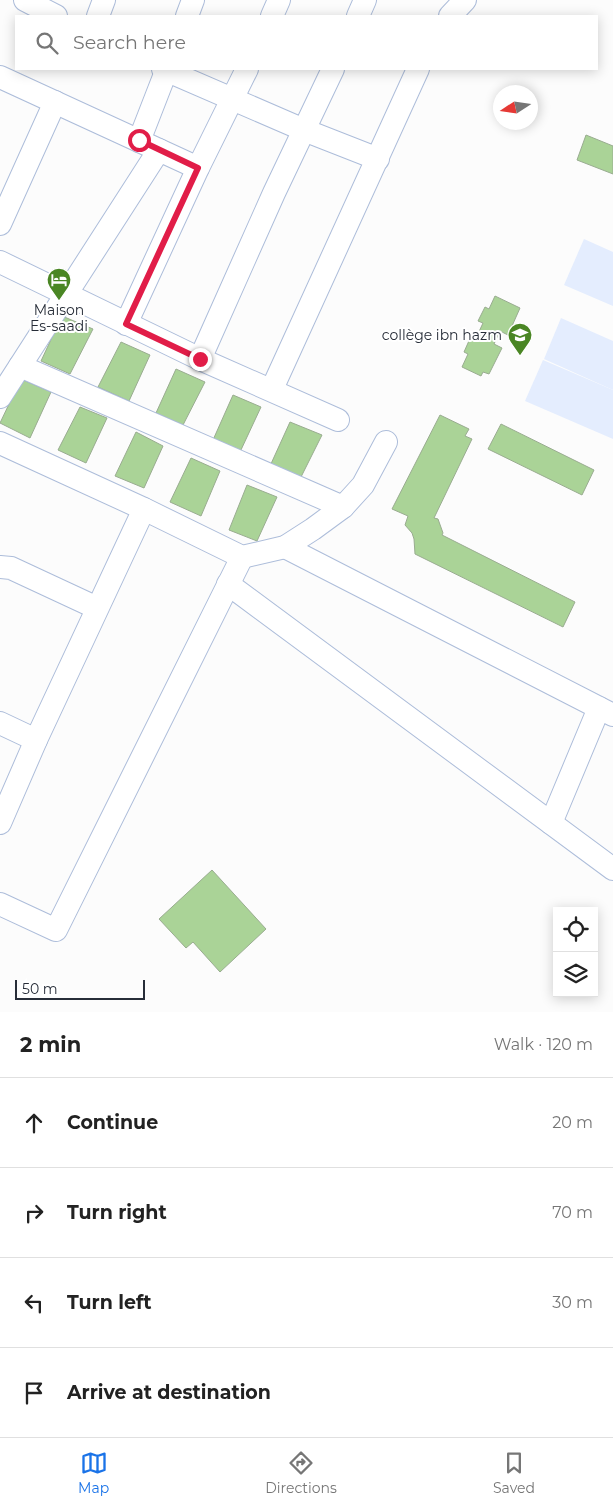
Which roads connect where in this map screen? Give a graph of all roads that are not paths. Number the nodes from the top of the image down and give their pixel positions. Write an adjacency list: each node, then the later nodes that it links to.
1 (25, 0): 7 (street)
2 (104, 0): 8 (street)
3 (193, 0): 9 (street)
4 (279, 0): 10 (street)
5 (365, 0): 11 (street)
6 (464, 0): 12 (street)
7 (54, 15)
8 (98, 15)
9 (187, 15)
10 (272, 15)
11 (358, 15)
12 (451, 15)
13 (166, 70): 22 (street)
14 (168, 70): 19 (street)
15 (247, 70): 19 (street)
16 (333, 70): 21 (street)
17 (418, 70): 23 (street)
18 (0, 77): 20 (street)
19 (233, 98): 21 (street); 24 (street)
20 (55, 102): 22 (street); 25 (street)
21 (304, 130): 23 (street); 29 (street)
22 (149, 145): 24 (street); 27 (street)
23 (378, 159): 31 (street)
24 (198, 168): 28 (street)
25 (0, 224)
26 (0, 262): 27 (street)
27 (65, 294): 28 (street); 30 (street)
28 (126, 324): 29 (street)
29 (200, 359): 31 (street)
30 (20, 366): 32 (street); 36 (street)
31 (272, 389): 33 (street)
32 (0, 397)
33 (338, 420)
34 (386, 442): 36 (street)
35 (0, 443): 37 (street)
36 (343, 507): 38 (street)
37 (144, 509): 39 (street); 42 (street)
38 (285, 547): 39 (street); 43 (street)
39 (242, 557): 41 (street)
40 (0, 567): 42 (street)
41 (228, 584): 47 (street); 49 (street)
42 (97, 608): 45 (street)
43 (606, 711): 47 (street)
44 (0, 723): 45 (street)
45 (36, 740): 46 (street)
46 (0, 823)
47 (550, 823): 48 (street)
48 (613, 869)
49 (0, 904)

